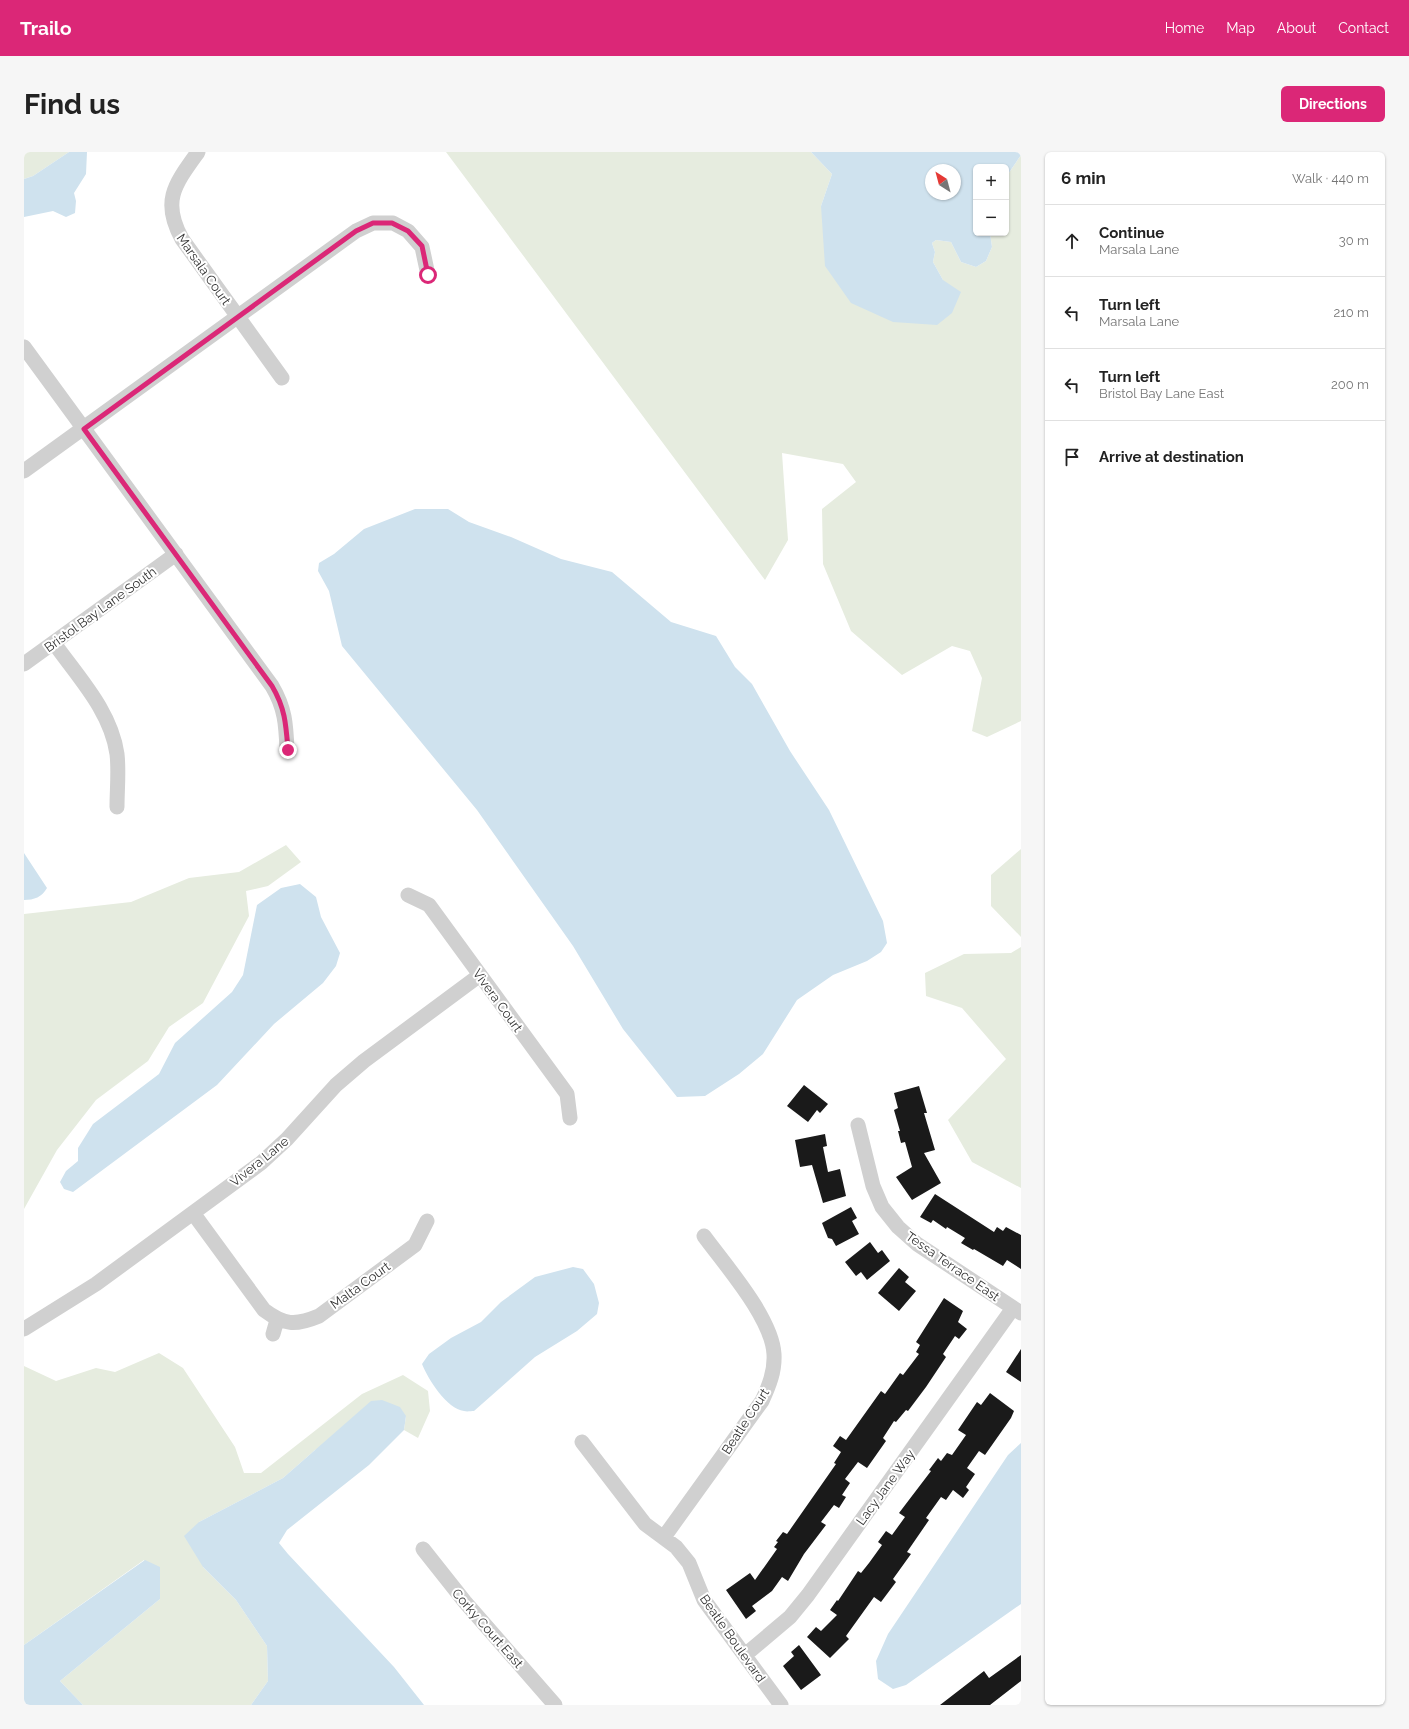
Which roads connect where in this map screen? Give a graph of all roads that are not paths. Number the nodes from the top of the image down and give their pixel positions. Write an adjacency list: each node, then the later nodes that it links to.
1 (198, 152): 3 (street, Marsala Court)
2 (428, 275): 3 (street)
3 (237, 316): 5 (street, Marsala Court); 6 (street)
4 (24, 347): 6 (street)
5 (282, 378)
6 (84, 429): 7 (street); 8 (street)
7 (24, 471)
8 (176, 554): 9 (street, Bristol Bay Lane South); 11 (street)
9 (54, 643): 10 (street, Bristol Bay Lane South); 12 (street)
10 (24, 664)
11 (288, 750)
12 (118, 807)
13 (408, 895): 14 (street, Vivera Court)
14 (480, 976): 15 (street, Vivera Court); 17 (street, Vivera Lane)
15 (570, 1118)
16 (858, 1126): 20 (street, Tessa Terrace East)
17 (193, 1213): 21 (street); 22 (street, Vivera Lane)
18 (427, 1221): 21 (street, Malta Court)
19 (704, 1236): 25 (street, Beatle Court)
20 (1017, 1310): 27 (street, Lacy Jane Way)
21 (277, 1320): 23 (street)
22 (24, 1329)
23 (273, 1334)
24 (582, 1442): 25 (street, Beatle Boulevard)
25 (664, 1538): 27 (street, Beatle Boulevard)
26 (424, 1549): 28 (street, Corky Court East)
27 (744, 1655): 29 (street, Beatle Boulevard)
28 (555, 1705)
29 (780, 1705)

